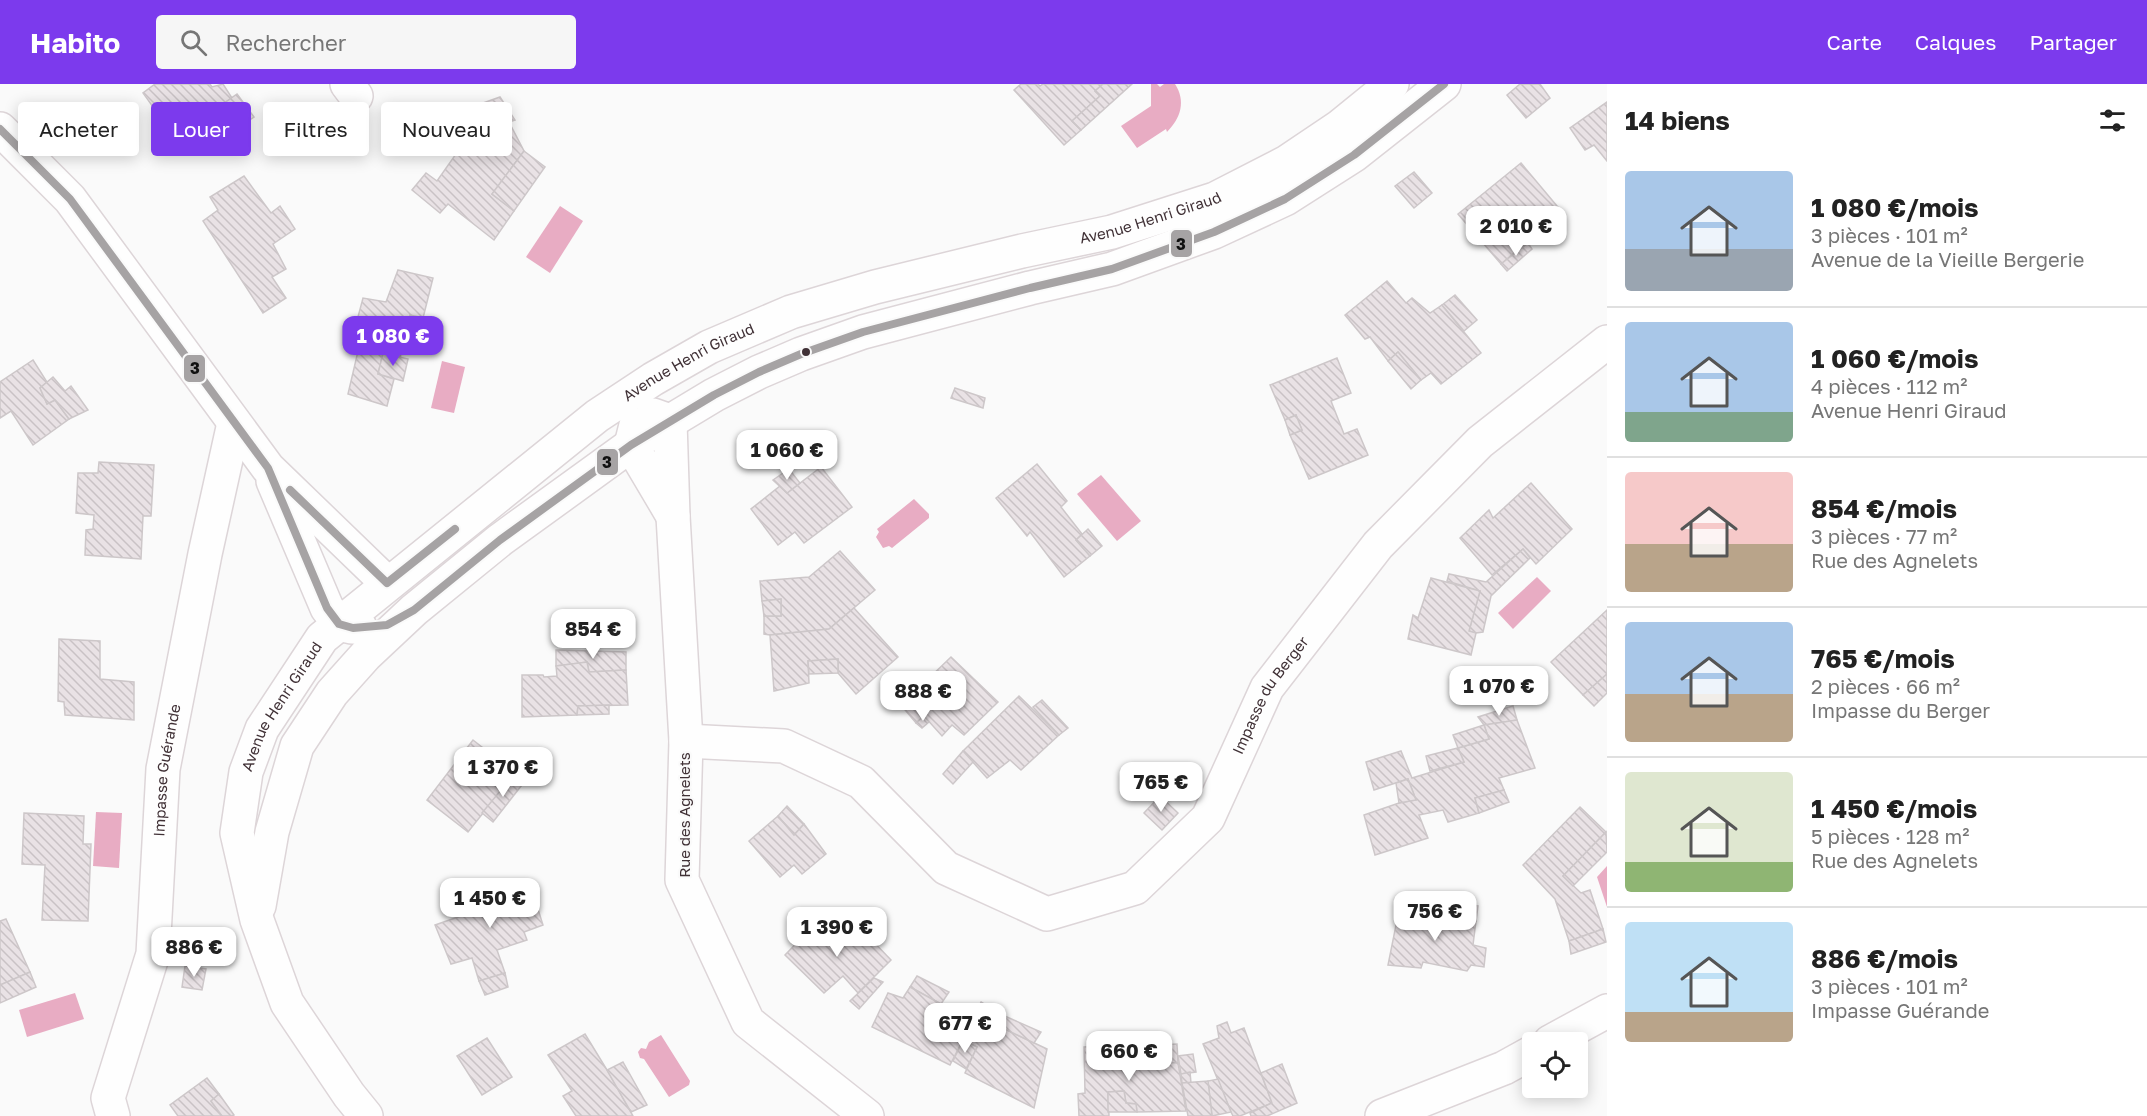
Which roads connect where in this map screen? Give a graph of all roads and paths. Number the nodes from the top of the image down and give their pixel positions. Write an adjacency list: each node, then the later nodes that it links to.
1 (1392, 84): 4 (street, Avenue Henri Giraud)
2 (1444, 84): 7 (street, Avenue Henri Giraud)
3 (0, 129): 8 (street)
4 (762, 324): 6 (street, Avenue Henri Giraud); 7 (street)
5 (1607, 342): 17 (street, Impasse du Berger)
6 (597, 416): 7 (street); 12 (street, Avenue Henri Giraud)
7 (657, 417): 9 (street); 11 (street, Rue des Agnelets)
8 (234, 423): 10 (street); 22 (street, Impasse Guérande)
9 (631, 445): 11 (street, Rue des Agnelets); 13 (street, Avenue Henri Giraud)
10 (267, 468): 12 (street); 14 (street)
11 (673, 516): 17 (street, Rue des Agnelets)
12 (387, 584): 14 (street, Avenue Henri Giraud); 15 (street)
13 (414, 610): 15 (street); 16 (street, Avenue Henri Giraud)
14 (339, 624): 15 (street); 18 (street, Avenue Henri Giraud)
15 (381, 625): 16 (street)
16 (366, 655): 18 (street, Avenue Henri Giraud)
17 (686, 741): 24 (street, Rue des Agnelets)
18 (257, 920): 23 (street, Avenue Henri Giraud)
19 (1607, 1011): 20 (street)
20 (1568, 1032)
21 (1522, 1058): 25 (street)
22 (113, 1116)
23 (366, 1116)
24 (867, 1116)
25 (1382, 1116)

